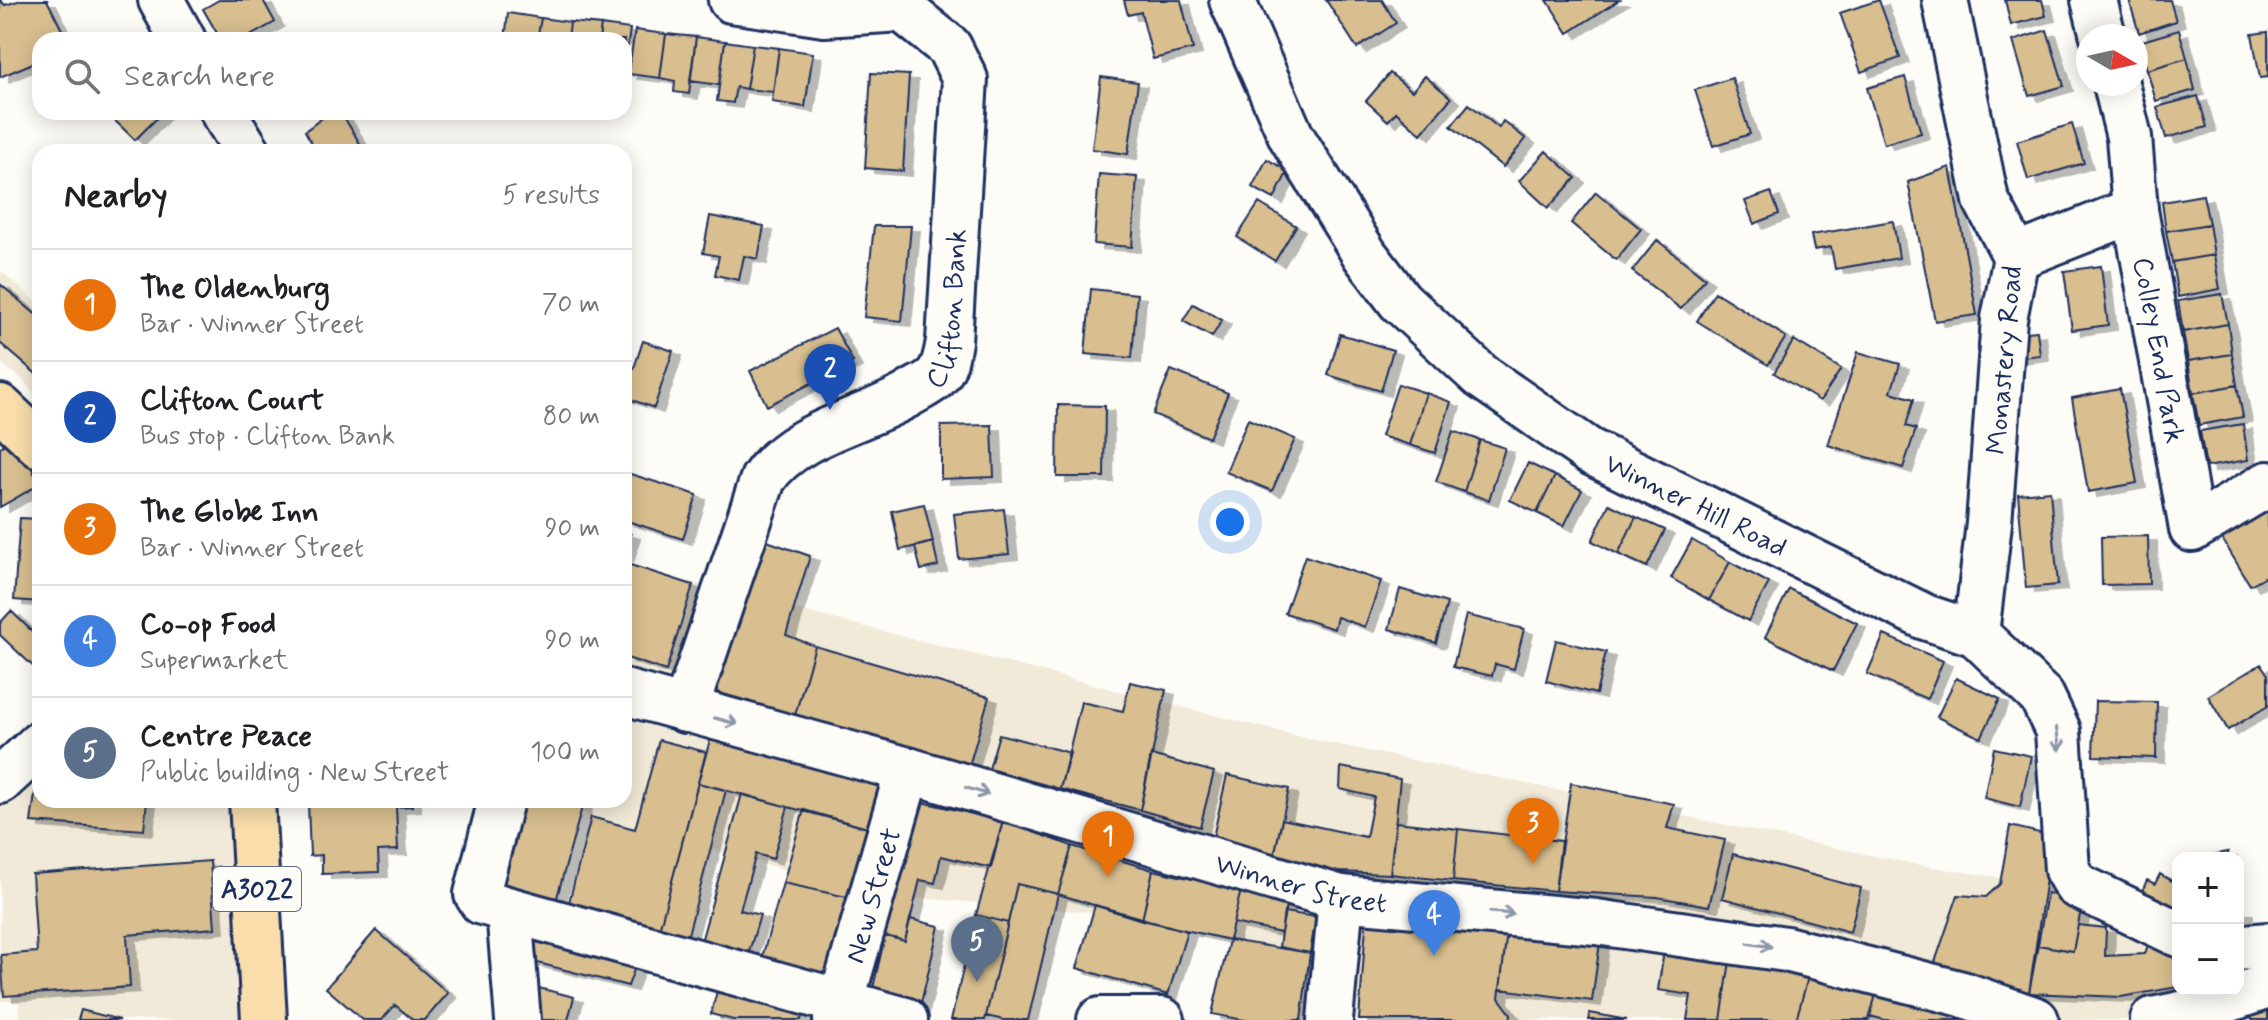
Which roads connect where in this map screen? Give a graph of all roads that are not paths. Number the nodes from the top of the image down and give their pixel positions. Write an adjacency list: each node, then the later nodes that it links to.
1 (161, 0): 8 (street)
2 (731, 0): 6 (street)
3 (1232, 0): 17 (street, Winner Hill Road)
4 (1945, 0): 13 (street, Monastery Road)
5 (2094, 0): 7 (street)
6 (903, 5): 19 (street, Clifton Bank)
7 (2100, 24)
8 (179, 32)
9 (2119, 96): 12 (street)
10 (228, 120): 11 (street)
11 (243, 144)
12 (2135, 210): 13 (street); 16 (street, Colley End Park)
13 (2016, 257): 17 (street, Monastery Road)
14 (0, 407): 15 (main road)
15 (32, 437)
16 (2268, 484)
17 (1976, 634): 27 (street, Winner Hill Road, one-way to 27)
18 (632, 694): 19 (street, Winner Street)
19 (685, 710): 21 (street, Winner Street, one-way to 21)
20 (32, 751): 22 (street)
21 (908, 770): 25 (street, Winner Street, one-way to 25); 31 (street, New Street)
22 (0, 781)
23 (252, 808): 33 (main road, A3022)
24 (499, 808): 26 (street)
25 (1341, 898): 38 (street); 39 (street, Winner Street, one-way to 39)
26 (509, 911): 31 (street); 34 (street)
27 (2172, 931)
28 (2268, 945): 29 (street)
29 (2244, 947)
30 (2268, 986): 32 (street)
31 (839, 1011): 35 (street)
32 (2192, 1015): 40 (street)
33 (264, 1020)
34 (518, 1020)
35 (905, 1020)
36 (1100, 1020): 37 (street)
37 (1162, 1020)
38 (1330, 1020)
39 (2036, 1020)
40 (2153, 1020)

